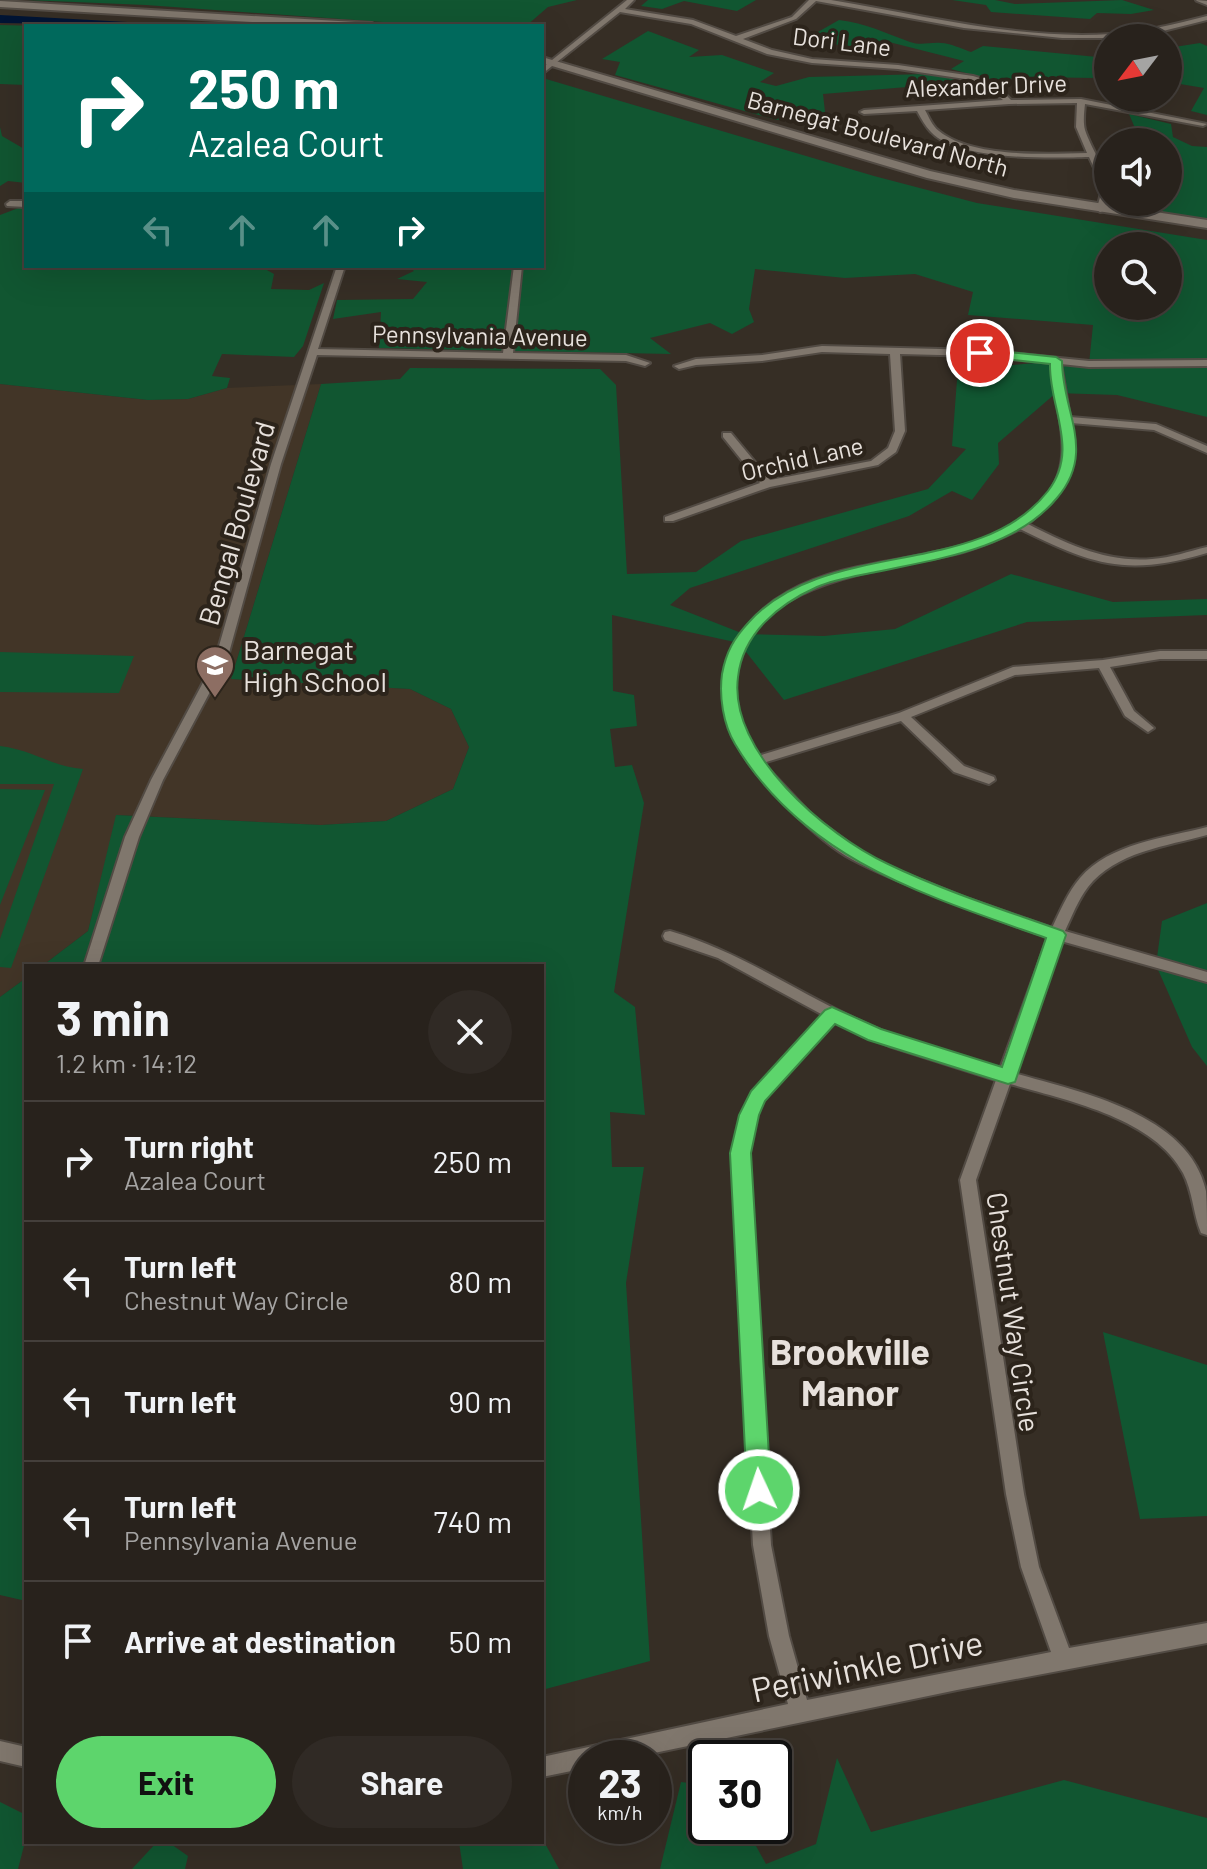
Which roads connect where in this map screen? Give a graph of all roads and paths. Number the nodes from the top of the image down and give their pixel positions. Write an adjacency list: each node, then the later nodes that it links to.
1 (631, 0): 8 (street)
2 (813, 0): 12 (street)
3 (819, 0): 9 (street)
4 (1199, 0): 5 (street)
5 (1207, 3)
6 (0, 4): 11 (street)
7 (0, 10): 10 (street)
8 (620, 10): 12 (street, Dori Lane); 13 (street)
9 (1207, 18)
10 (254, 24)
11 (338, 24)
12 (738, 38): 15 (street, Dori Lane)
13 (545, 67): 22 (street, Barnegat Boulevard North); 25 (street, Barnegat Boulevard North)
14 (1081, 101): 15 (street, Alexander Drive); 18 (street, Alexander Drive); 19 (street)
15 (1009, 102): 16 (street, Alexander Drive)
16 (919, 107): 17 (street, Alexander Drive); 19 (street)
17 (864, 112)
18 (1203, 124)
19 (1093, 155)
20 (10, 204): 21 (street)
21 (24, 204)
22 (1094, 208)
23 (1150, 216): 24 (street, Barnegat Boulevard North)
24 (1207, 224)
25 (1207, 233)
26 (340, 268): 29 (street, Bengal Boulevard)
27 (518, 268): 30 (street)
28 (895, 351): 31 (street); 34 (street); 38 (street, Orchid Lane)
29 (314, 352): 30 (street, Pennsylvania Avenue); 51 (street, Bengal Boulevard)
30 (508, 354): 32 (street, Pennsylvania Avenue)
31 (1056, 361): 33 (street); 35 (street)
32 (645, 363)
33 (1207, 363)
34 (679, 366)
35 (1068, 420): 37 (street); 40 (street)
36 (727, 435): 38 (street)
37 (1207, 450)
38 (767, 484): 39 (street, Orchid Lane)
39 (669, 519)
40 (1020, 525): 41 (street); 46 (street)
41 (1207, 550)
42 (1207, 655): 43 (street)
43 (1103, 664): 44 (street); 45 (street)
44 (903, 716): 46 (street); 47 (street)
45 (1148, 728)
46 (754, 762): 49 (street)
47 (989, 780)
48 (1207, 831): 49 (street, Chestnut Way Circle)
49 (1056, 935): 52 (street); 54 (street, Chestnut Way Circle)
50 (670, 936): 53 (street)
51 (92, 964)
52 (1207, 977)
53 (832, 1015): 54 (street); 58 (street)
54 (1008, 1076): 55 (street); 57 (street, Chestnut Way Circle)
55 (1207, 1228)
56 (1207, 1633): 57 (street, Periwinkle Drive)
57 (1063, 1658): 58 (street, Periwinkle Drive)
58 (800, 1711): 61 (street, Periwinkle Drive)
59 (0, 1751): 60 (street)
60 (24, 1757)
61 (544, 1767)

